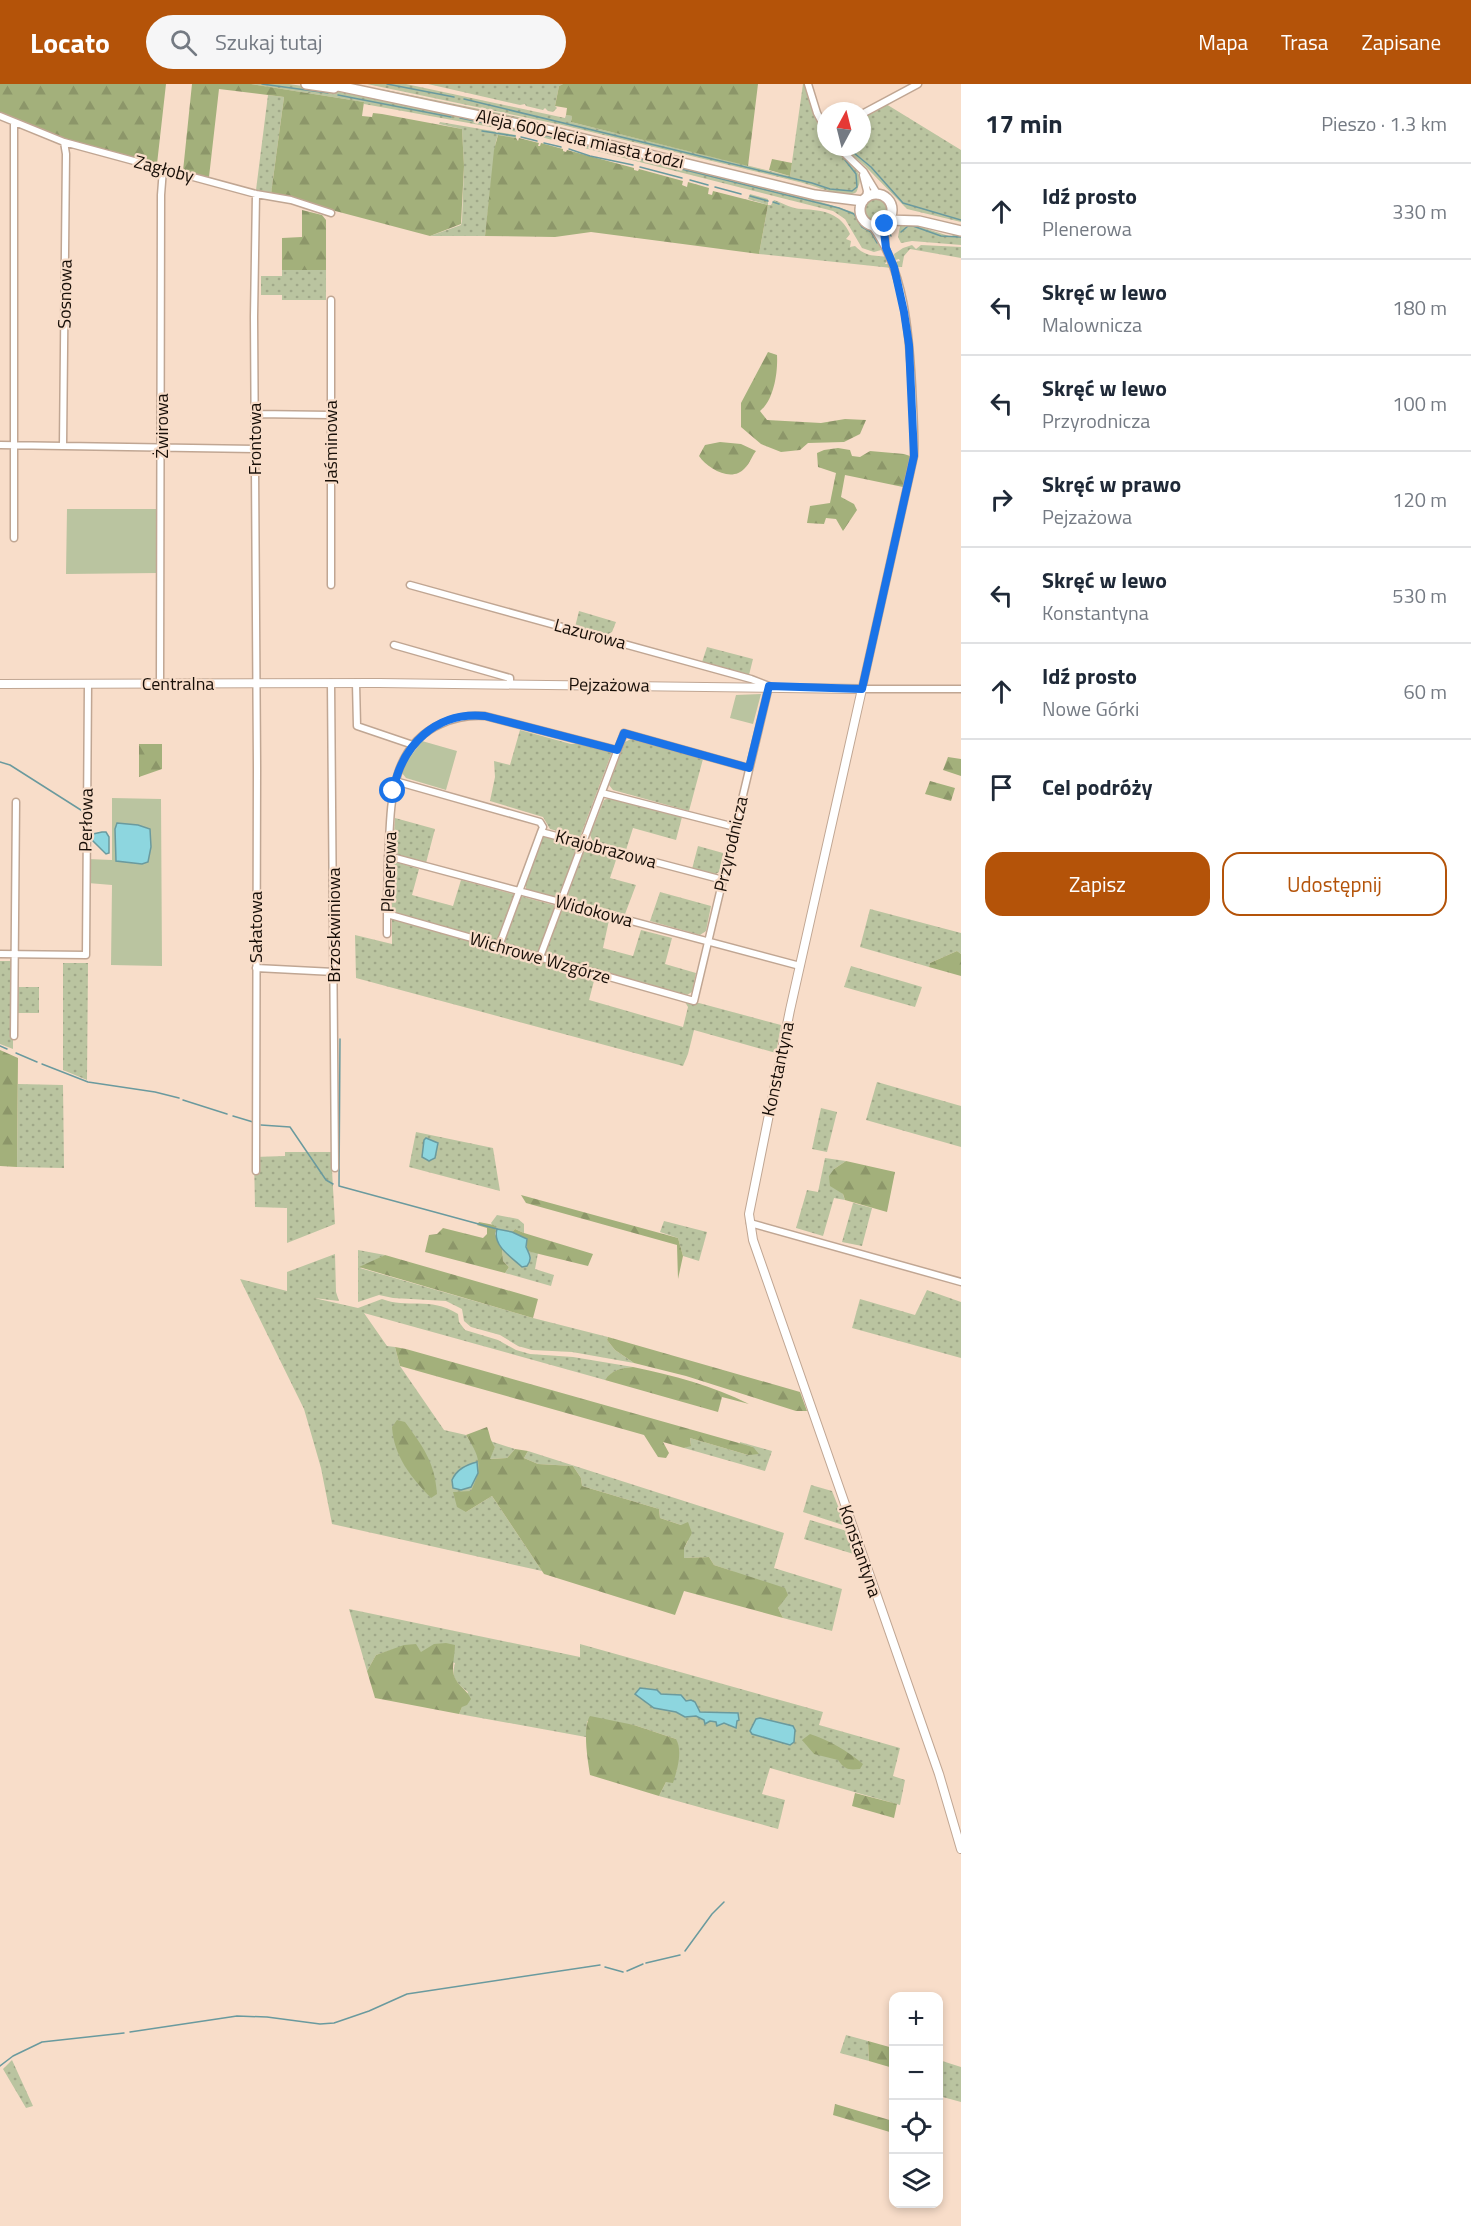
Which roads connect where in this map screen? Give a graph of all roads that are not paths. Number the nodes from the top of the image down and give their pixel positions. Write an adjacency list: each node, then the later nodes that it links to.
1 (306, 84): 5 (main road, Aleja 600-lecia miasta Łodzi)
2 (329, 84): 5 (main road, Aleja 600-lecia miasta Łodzi)
3 (808, 84): 7 (street)
4 (918, 84): 6 (street)
5 (343, 88): 16 (main road, Aleja 600-lecia miasta Łodzi)
6 (871, 109)
7 (817, 113)
8 (0, 116): 9 (street, Zagłoby)
9 (14, 122): 10 (street, Zagłoby); 28 (street)
10 (64, 142): 12 (street, Zagłoby); 29 (street, Sosnowa)
11 (847, 156): 13 (street)
12 (163, 169): 14 (street, Zagłoby); 30 (street, Żwirowa)
13 (860, 169): 15 (street); 16 (street)
14 (256, 194): 18 (street, Zagłoby); 25 (street, Frontowa)
15 (878, 195): 16 (main road); 17 (main road)
16 (863, 203): 21 (main road)
17 (892, 208): 19 (main road); 20 (main road)
18 (331, 213)
19 (919, 221): 20 (main road); 22 (main road)
20 (887, 222): 21 (main road); 23 (street)
21 (872, 226): 23 (street)
22 (961, 231)
23 (886, 248): 44 (street, Konstantyna)
24 (331, 300): 26 (street, Jaśminowa)
25 (255, 414): 26 (street); 31 (street, Frontowa)
26 (331, 415): 33 (street, Jaśminowa)
27 (0, 445): 28 (street)
28 (15, 445): 29 (street); 32 (street)
29 (63, 446): 30 (street)
30 (162, 447): 31 (street); 40 (street, Żwirowa)
31 (255, 449): 41 (street, Frontowa)
32 (14, 538)
33 (331, 585)
34 (410, 585): 43 (street, Lazurowa)
35 (394, 645): 42 (street)
36 (332, 683): 37 (street, Centralna); 41 (street, Centralna); 68 (street, Brzoskwiniowa)
37 (356, 683): 42 (street, Pejzażowa); 46 (street)
38 (0, 684): 39 (street, Centralna)
39 (88, 684): 40 (street, Centralna); 64 (street, Perłowa)
40 (160, 684): 41 (street, Centralna)
41 (255, 684): 67 (street, Sałatowa)
42 (510, 684): 43 (street, Pejzażowa)
43 (769, 686): 44 (street, Pejzażowa); 48 (street, Przyrodnicza)
44 (862, 689): 45 (street); 66 (street, Konstantyna)
45 (961, 689)
46 (412, 745): 47 (street, Plenerowa); 49 (street, Plenerowa)
47 (617, 750): 48 (street); 50 (street)
48 (749, 768): 52 (street, Przyrodnicza)
49 (395, 781): 53 (street, Krajobrazowa); 55 (street, Plenerowa)
50 (602, 793): 52 (street); 54 (street)
51 (16, 802): 64 (street)
52 (735, 827): 56 (street, Przyrodnicza)
53 (542, 832): 54 (street, Krajobrazowa); 57 (street)
54 (583, 843): 56 (street, Krajobrazowa); 58 (street)
55 (388, 856): 57 (street, Widokowa); 59 (street, Plenerowa)
56 (723, 880): 61 (street, Przyrodnicza)
57 (520, 892): 58 (street, Widokowa); 62 (street)
58 (561, 902): 61 (street, Widokowa); 65 (street)
59 (387, 914): 60 (street, Plenerowa); 62 (street, Wichrowe Wzgórze)
60 (387, 934)
61 (708, 942): 66 (street, Widokowa); 69 (street, Przyrodnicza)
62 (499, 946): 65 (street, Wichrowe Wzgórze)
63 (0, 954): 64 (street)
64 (15, 954): 70 (street)
65 (540, 957): 69 (street, Wichrowe Wzgórze)
66 (800, 966): 73 (street, Konstantyna)
67 (256, 968): 68 (street); 72 (street, Sałatowa)
68 (334, 972): 71 (street, Brzoskwiniowa)
69 (694, 1001)
70 (14, 1036)
71 (335, 1168)
72 (256, 1171)
73 (750, 1223): 74 (street); 75 (street, Konstantyna)
74 (961, 1282)
75 (961, 1849)

